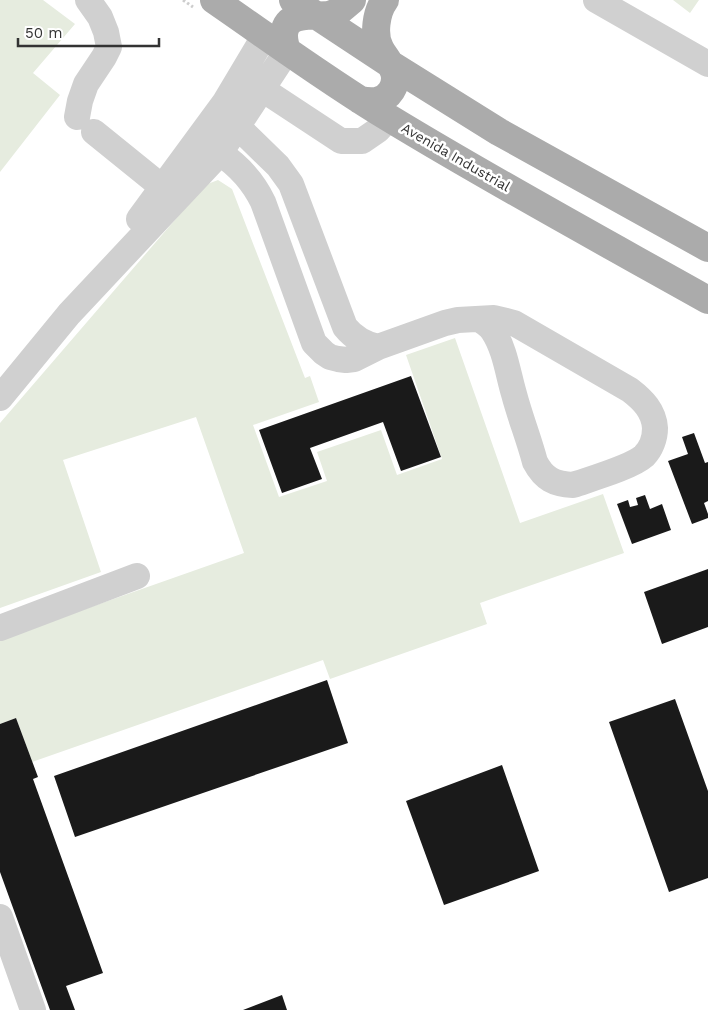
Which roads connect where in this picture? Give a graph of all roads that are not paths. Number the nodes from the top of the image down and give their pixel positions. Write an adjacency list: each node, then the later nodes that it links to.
1 (88, 0): 17 (street)
2 (214, 0): 8 (main road, Avenida Industrial)
3 (293, 0): 7 (main road)
4 (352, 0): 7 (main road)
5 (385, 0): 10 (main road)
6 (596, 0): 11 (street)
7 (318, 16): 9 (main road); 10 (main road)
8 (265, 35): 9 (main road, Avenida Industrial); 17 (street)
9 (287, 51): 12 (street); 13 (main road, Avenida Industrial)
10 (390, 64): 13 (main road); 18 (main road)
11 (708, 64)
12 (262, 89): 14 (street); 15 (street)
13 (360, 100): 14 (main road, Avenida Industrial)
14 (389, 118): 19 (main road, Avenida Industrial)
15 (237, 126): 16 (street); 22 (street)
16 (220, 152): 20 (street); 22 (street)
17 (162, 188): 20 (street)
18 (708, 248)
19 (708, 300)
20 (70, 314): 23 (street)
21 (479, 318): 21 (street); 22 (street)
22 (378, 347)
23 (0, 398)
24 (137, 576): 25 (street)
25 (0, 628)
26 (0, 917): 27 (street)
27 (33, 1010)

